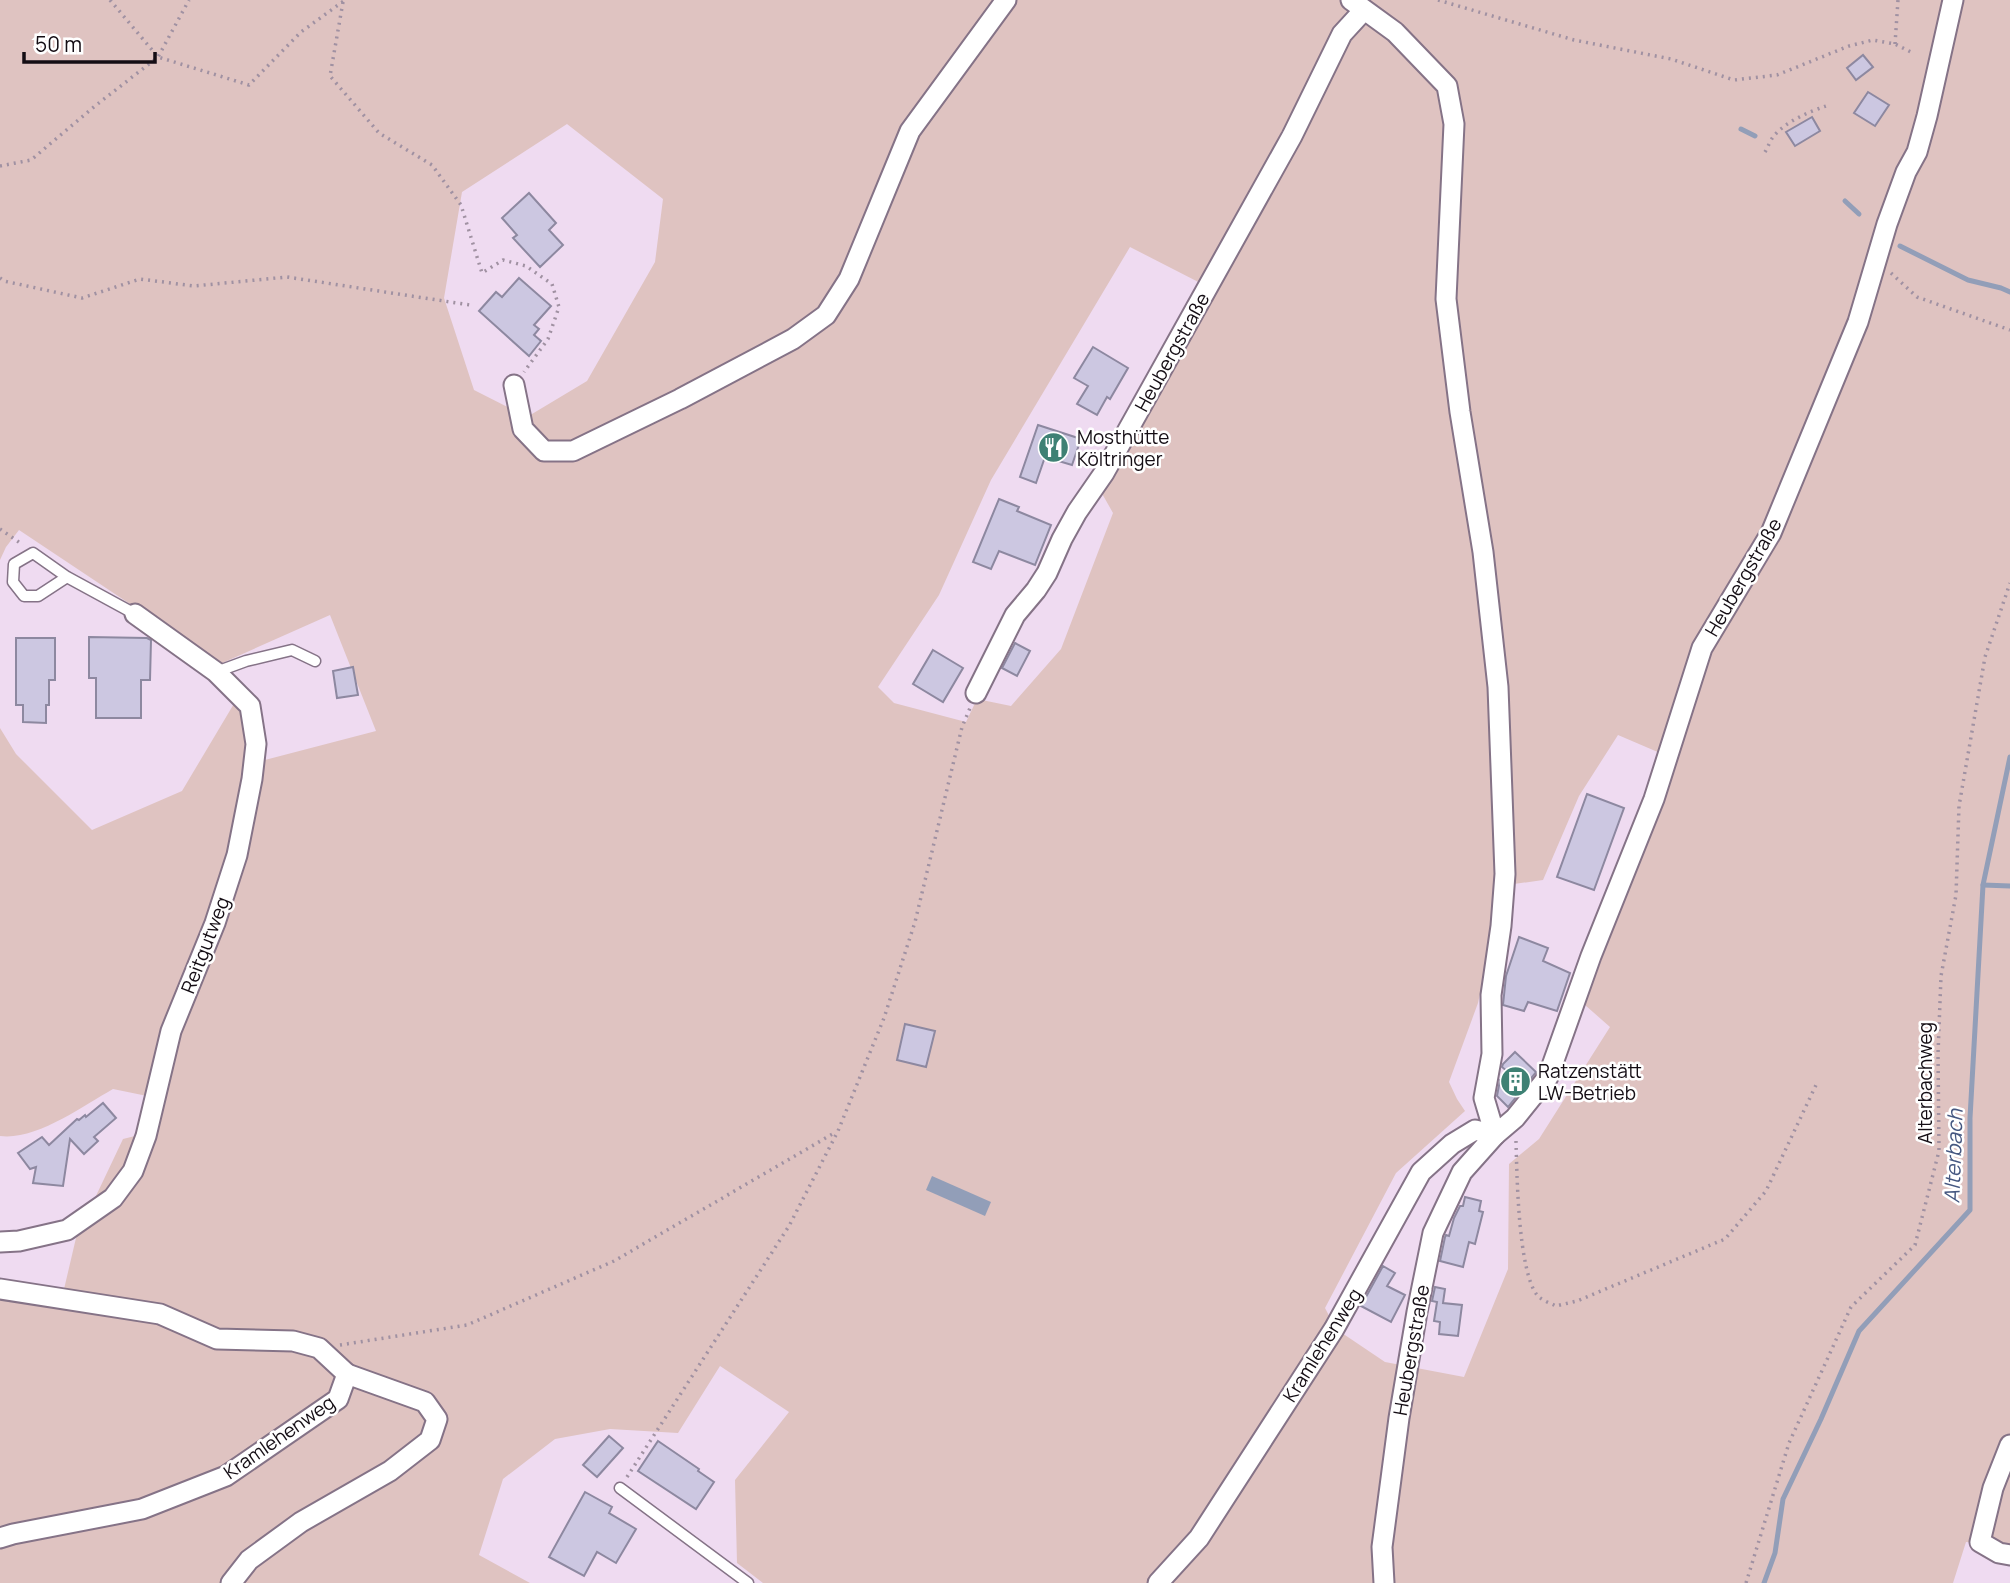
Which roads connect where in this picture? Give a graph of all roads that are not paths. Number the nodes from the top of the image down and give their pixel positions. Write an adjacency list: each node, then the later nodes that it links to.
1 (1006, 0): 4 (street)
2 (1953, 0): 10 (street, Heubergstraße)
3 (1358, 5): 9 (street, Heubergstraße); 10 (street, Heubergstraße)
4 (514, 385)
5 (67, 577): 5 (lane); 6 (lane)
6 (135, 614): 8 (street, Reitgutweg)
7 (315, 661): 8 (lane)
8 (216, 672): 11 (street, Reitgutweg)
9 (976, 693)
10 (1495, 1135): 20 (street, Kramlehenweg); 21 (street, Heubergstraße)
11 (0, 1242)
12 (0, 1289): 13 (street)
13 (347, 1374): 16 (street, Kramlehenweg); 18 (street, Kramlehenweg)
14 (2010, 1445): 17 (street)
15 (620, 1488): 19 (lane)
16 (0, 1538)
17 (2010, 1555)
18 (231, 1583)
19 (748, 1583)
20 (1158, 1583)
21 (1384, 1583)

